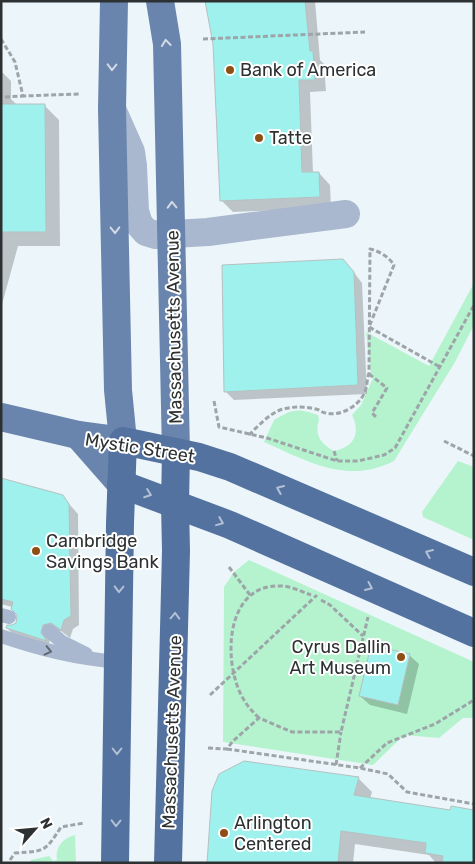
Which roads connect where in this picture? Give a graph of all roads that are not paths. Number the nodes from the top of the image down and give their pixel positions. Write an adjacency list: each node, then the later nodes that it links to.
1 (114, 1): 3 (main road, one-way to 3)
2 (160, 1): 5 (main road, Massachusetts Avenue, one-way to 2)
3 (112, 109): 5 (street); 8 (main road, one-way to 8)
4 (346, 214): 5 (street)
5 (172, 234): 9 (main road, Massachusetts Avenue)
6 (1, 417): 7 (main road)
7 (78, 435): 8 (main road, Mystic Street); 10 (main road, Mystic Street)
8 (123, 441): 9 (highway, Mystic Street); 10 (highway)
9 (176, 452): 11 (highway, Massachusetts Avenue); 12 (highway, Mystic Street, one-way to 9)
10 (121, 484): 11 (highway, Mystic Street, one-way to 11); 16 (highway, one-way to 16)
11 (175, 504): 14 (highway, Mystic Street, one-way to 14); 18 (highway, Massachusetts Avenue, one-way to 11)
12 (474, 572)
13 (49, 631): 16 (lane)
14 (474, 633)
15 (1, 636): 16 (lane, one-way to 16)
16 (106, 661): 17 (highway, one-way to 17)
17 (115, 863)
18 (168, 863)

